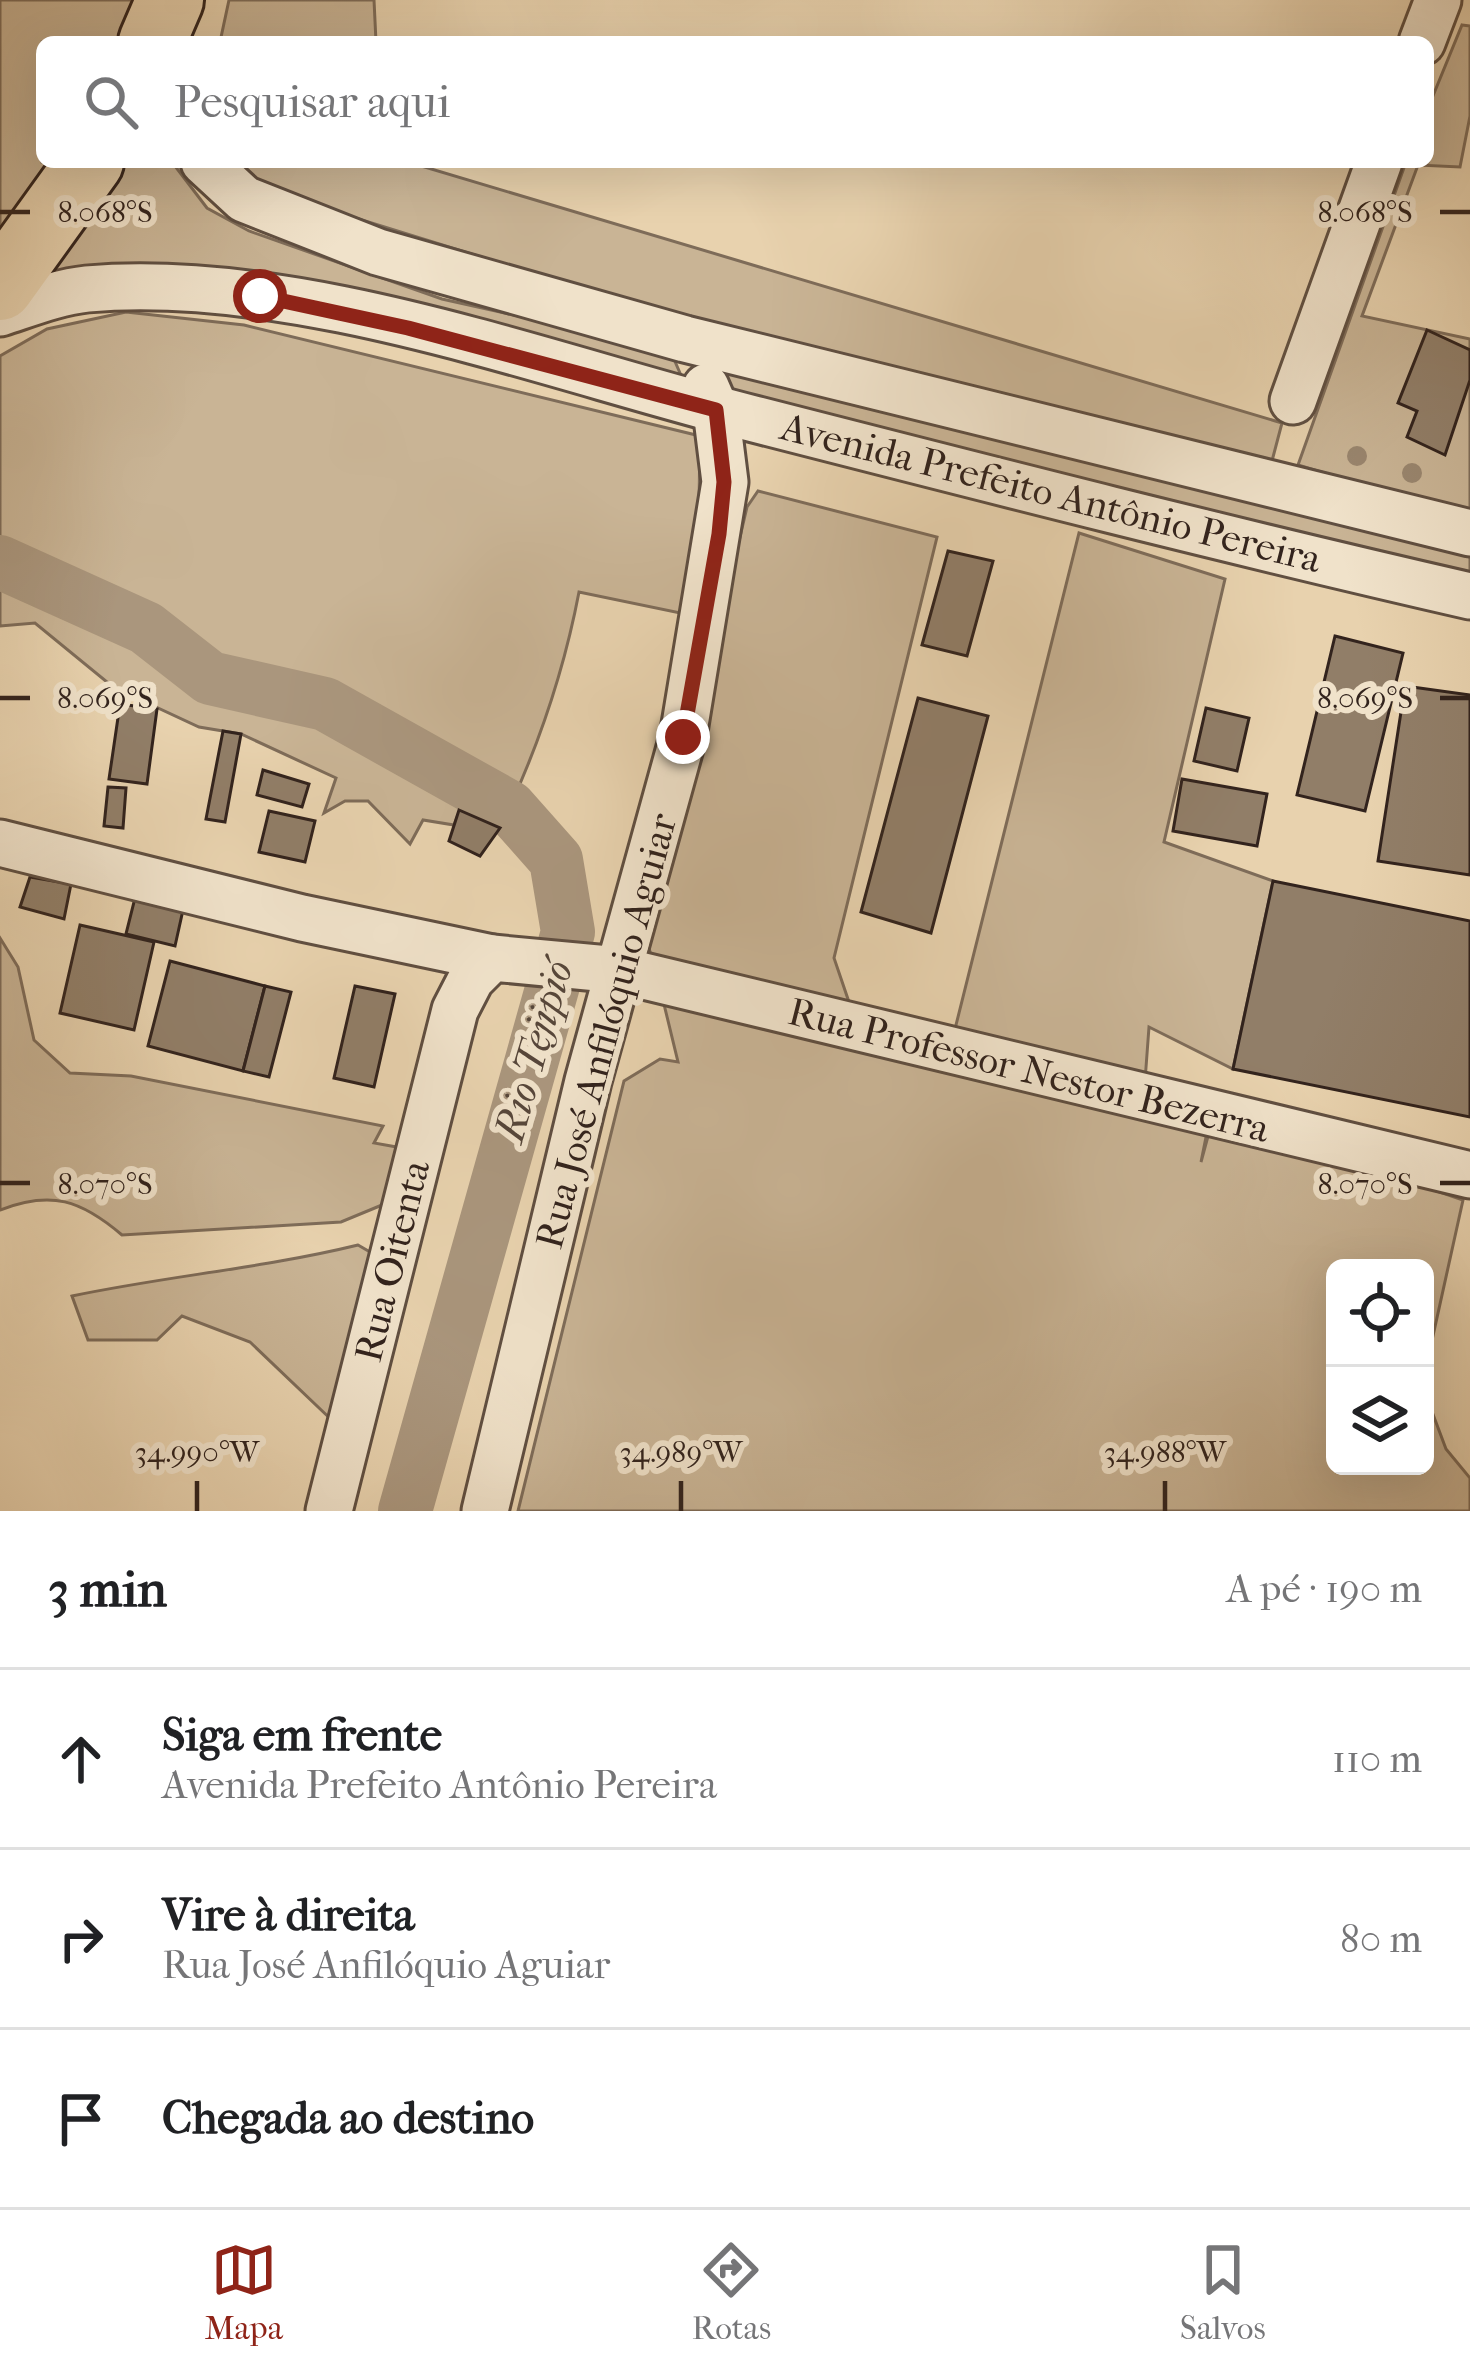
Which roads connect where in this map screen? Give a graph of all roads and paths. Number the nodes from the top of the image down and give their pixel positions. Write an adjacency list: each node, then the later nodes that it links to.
1 (170, 0): 3 (highway)
2 (187, 0): 4 (street)
3 (155, 36)
4 (184, 36)
5 (86, 168): 8 (highway)
6 (210, 168): 10 (street, Avenida Prefeito Antônio Pereira)
7 (1377, 168): 11 (street)
8 (0, 287)
9 (0, 314): 12 (street, Avenida Prefeito Antônio Pereira)
10 (686, 339): 12 (street, Rua José Anfilóquio Aguiar); 13 (street, Avenida Prefeito Antônio Pereira)
11 (1293, 401)
12 (716, 410): 14 (street, Avenida Prefeito Antônio Pereira); 17 (street, Rua José Anfilóquio Aguiar)
13 (1470, 533)
14 (1470, 596)
15 (0, 843): 16 (street)
16 (492, 958): 17 (street, Rua Professor Nestor Bezerra); 19 (street, Rua Oitenta)
17 (603, 968): 18 (street, Rua Professor Nestor Bezerra); 20 (street, Rua José Anfilóquio Aguiar)
18 (1470, 1175)
19 (329, 1511)
20 (484, 1511)

